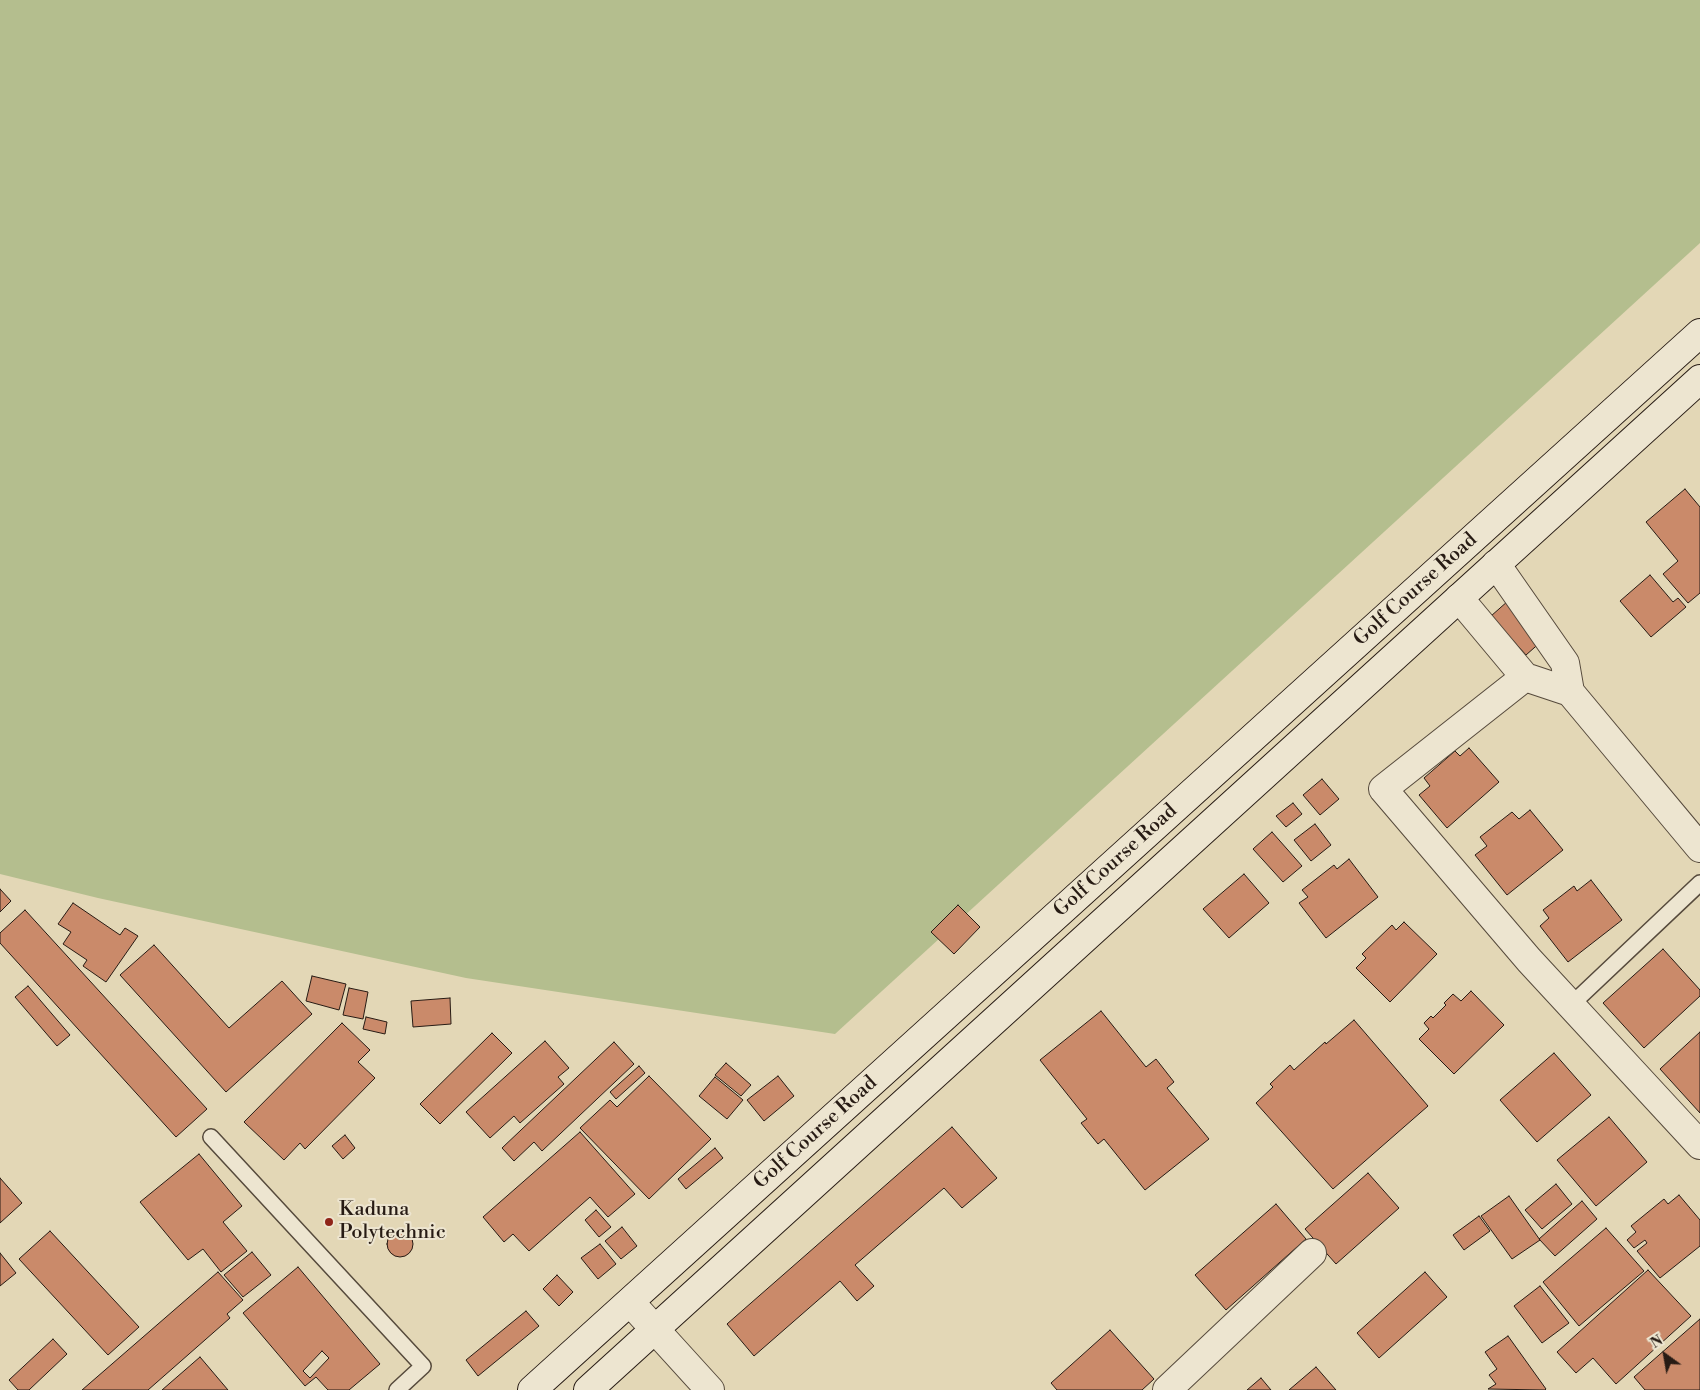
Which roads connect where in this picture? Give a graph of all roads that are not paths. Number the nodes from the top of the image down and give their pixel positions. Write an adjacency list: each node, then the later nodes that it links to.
1 (1700, 333): 13 (street, Golf Course Road)
2 (1700, 379): 3 (street, Golf Course Road)
3 (1496, 564): 4 (street, Golf Course Road); 6 (street)
4 (1459, 598): 5 (street); 14 (street, Golf Course Road)
5 (1525, 677): 6 (street); 9 (street)
6 (1570, 692): 7 (street)
7 (1700, 848)
8 (1700, 883): 9 (lane)
9 (1571, 1005): 11 (street)
10 (211, 1137): 15 (lane)
11 (1700, 1145)
12 (1312, 1252): 19 (street)
13 (630, 1302): 14 (street); 16 (street, Golf Course Road)
14 (655, 1329): 17 (street, Golf Course Road); 18 (street)
15 (397, 1390)
16 (532, 1390)
17 (588, 1390)
18 (710, 1390)
19 (1167, 1390)

